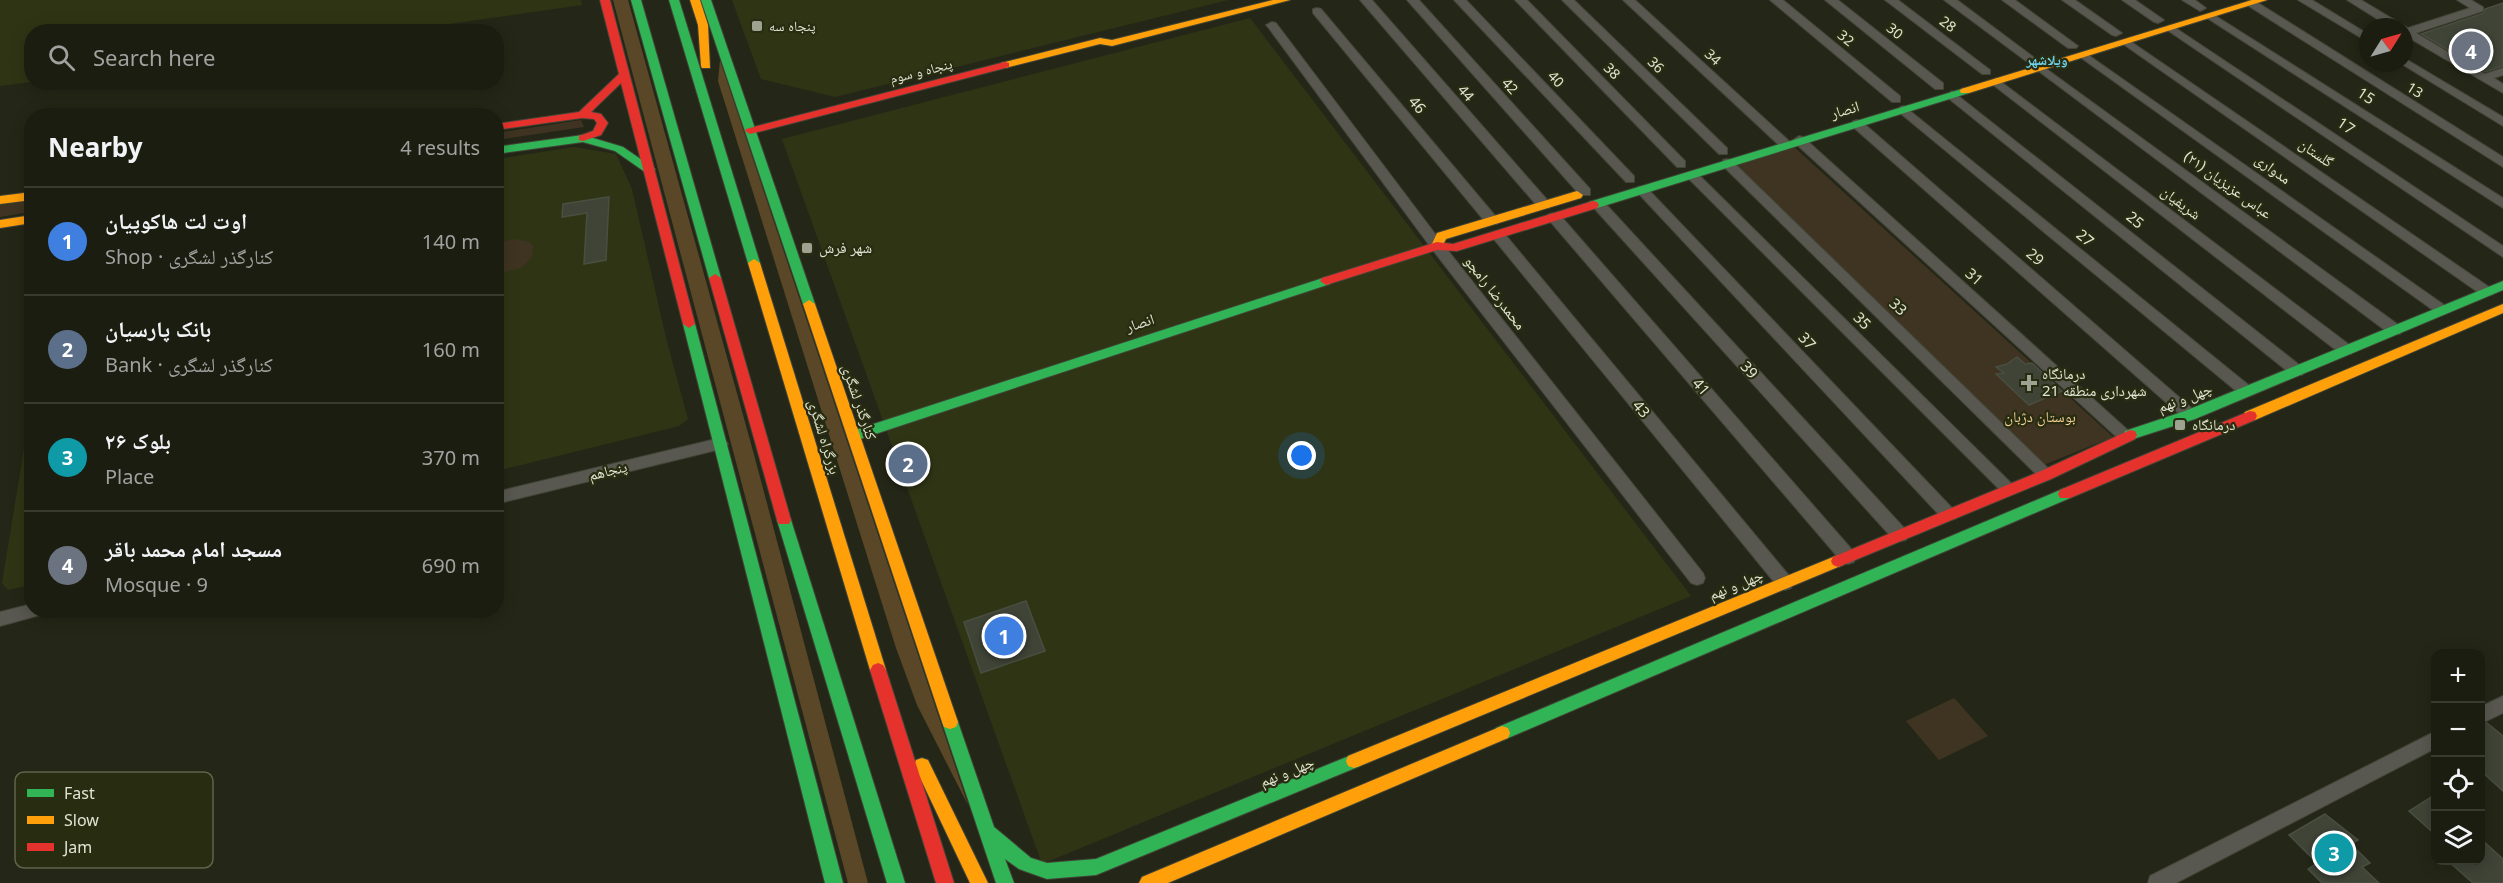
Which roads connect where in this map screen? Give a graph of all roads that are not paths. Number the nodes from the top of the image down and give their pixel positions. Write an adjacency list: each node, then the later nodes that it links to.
1 (605, 0): 43 (main road)
2 (636, 0): 107 (main road)
3 (674, 0): 50 (main road, بزرگراه لشگری)
4 (694, 0): 50 (main road)
5 (706, 0): 55 (main road, کنارگذر لشگری)
6 (1251, 0): 37 (main road, پنجاه و سوم)
7 (1285, 0): 37 (main road, پنجاه و سوم)
8 (1366, 0): 71 (street, 44)
9 (1413, 0): 66 (street, 42)
10 (1460, 0): 64 (street, 40)
11 (1521, 0): 61 (street, 38)
12 (1568, 0): 59 (street, 36)
13 (1629, 0): 57 (street, 34)
14 (1776, 0): 49 (street, 32)
15 (1831, 0): 46 (street, 30)
16 (1891, 0): 44 (street, 28)
17 (1950, 0): 40 (street, عباس عزیزیان (۲۱))
18 (2008, 0): 38 (street)
19 (2068, 0): 36 (street, گلستان)
20 (2128, 0): 30 (street)
21 (2188, 0): 28 (street, 15)
22 (2226, 0): 28 (main road, انصار)
23 (2304, 0): 34 (street)
24 (2353, 0): 29 (street)
25 (2463, 0): 32 (street)
26 (2257, 2): 28 (main road, انصار); 60 (street, 13)
27 (1317, 11): 75 (street, 46)
28 (2206, 12): 30 (main road, انصار); 33 (main road, انصار); 70 (street, 15)
29 (2383, 18)
30 (2158, 20): 36 (main road, انصار)
31 (1272, 26): 76 (street, محمدرضا رامجو)
32 (2413, 27)
33 (2171, 28): 36 (main road, انصار); 77 (street, 17)
34 (2359, 34)
35 (2413, 36): 45 (street)
36 (2121, 37): 38 (main road, انصار); 39 (main road, انصار); 79 (street, گلستان)
37 (1100, 41): 55 (main road, پنجاه و سوم)
38 (2072, 46): 40 (main road, انصار)
39 (2084, 55): 40 (main road, انصار); 81 (street, مدواری)
40 (2035, 63): 44 (main road, انصار); 82 (street, عباس عزیزیان (۲۱))
41 (2413, 67): 52 (street)
42 (2503, 71): 45 (street)
43 (625, 74): 51 (main road); 62 (main road)
44 (1991, 77): 46 (main road, انصار); 48 (main road, انصار); 83 (street, شریفیان)
45 (2484, 78): 47 (street)
46 (1939, 86): 49 (main road, انصار)
47 (2503, 89)
48 (1952, 95): 49 (main road, انصار); 84 (street, 25)
49 (1900, 104): 53 (main road, انصار); 57 (main road, انصار); 85 (street, 27)
50 (710, 112): 100 (main road, بزرگراه لشگری)
51 (582, 115): 54 (main road); 56 (main road)
52 (2503, 122)
53 (1857, 124): 57 (main road, انصار); 86 (street, 29)
54 (504, 127)
55 (750, 131): 87 (main road, کنارگذر لشگری)
56 (583, 138): 58 (main road); 62 (main road)
57 (1786, 140): 59 (main road, انصار); 88 (street, 31)
58 (504, 150)
59 (1725, 157): 61 (main road, انصار); 63 (main road, انصار); 90 (street, 33)
60 (2503, 163)
61 (1681, 164): 64 (main road, انصار)
62 (649, 169): 89 (main road)
63 (1692, 175): 65 (main road, انصار); 91 (street, 35)
64 (1630, 179): 66 (main road, انصار)
65 (1642, 190): 69 (main road, انصار); 93 (street, 37)
66 (1585, 192): 71 (main road, انصار)
67 (24, 197): 68 (main road)
68 (0, 200)
69 (1598, 204): 72 (main road, انصار); 94 (street, 39)
70 (2503, 204)
71 (1544, 205): 75 (main road, انصار)
72 (1554, 217): 75 (main road, انصار); 95 (street, 41)
73 (24, 220): 74 (main road)
74 (0, 224)
75 (1495, 228): 76 (main road, انصار); 97 (street, 43)
76 (1437, 246): 87 (main road, انصار); 96 (street, محمدرضا رامجو)
77 (2503, 252)
78 (2503, 285): 79 (main road, چهل و نهم)
79 (2487, 292): 81 (main road, چهل و نهم)
80 (2503, 308): 112 (main road)
81 (2442, 310): 82 (main road, چهل و نهم)
82 (2395, 330): 83 (main road, چهل و نهم)
83 (2346, 350): 84 (main road, چهل و نهم)
84 (2296, 371): 85 (main road, چهل و نهم)
85 (2246, 392): 86 (main road, چهل و نهم)
86 (2190, 415): 88 (main road, چهل و نهم)
87 (854, 436): 104 (main road, کنارگذر لشگری)
88 (2126, 437): 90 (main road, چهل و نهم)
89 (720, 444): 92 (street, پنجاهم); 106 (main road)
90 (2046, 475): 91 (main road, چهل و نهم)
91 (2009, 490): 93 (main road, چهل و نهم)
92 (504, 496)
93 (1948, 515): 94 (main road, چهل و نهم)
94 (1900, 535): 95 (main road, چهل و نهم)
95 (1848, 557): 97 (main road, چهل و نهم)
96 (1697, 578)
97 (1785, 583): 105 (main road, چهل و نهم)
98 (24, 613): 99 (street)
99 (0, 619)
100 (880, 677): 108 (main road, بزرگراه لشگری); 109 (main road)
101 (2503, 704): 102 (street)
102 (2485, 714)
103 (2431, 742): 113 (street)
104 (987, 832): 105 (main road, چهل و نهم); 110 (main road, کنارگذر لشگری)
105 (1096, 867): 111 (main road)
106 (834, 883)
107 (896, 883)
108 (945, 883)
109 (979, 883)
110 (1005, 883)
111 (1076, 883)
112 (1148, 883)
113 (2157, 883)

